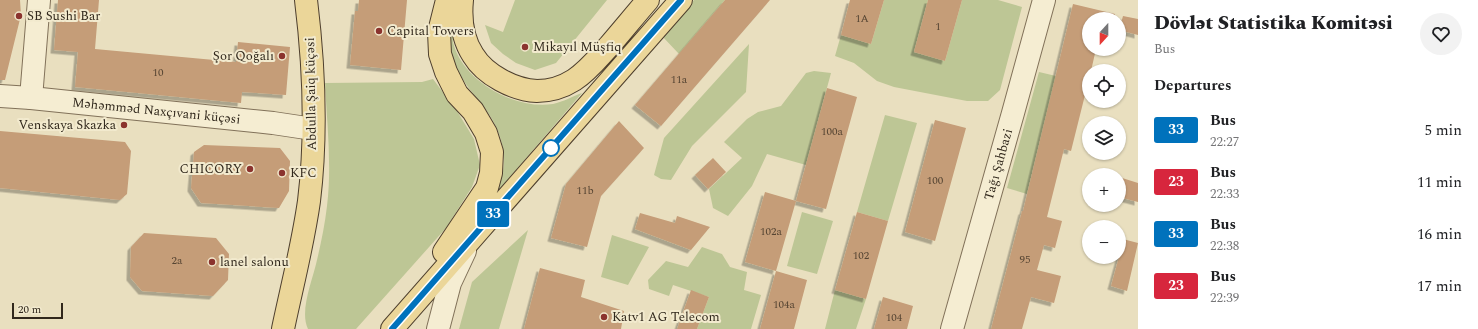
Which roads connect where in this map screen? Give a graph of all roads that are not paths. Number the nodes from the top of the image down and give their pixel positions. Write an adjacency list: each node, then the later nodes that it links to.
1 (39, 0): 9 (street)
2 (306, 0): 10 (main road, Abdulla Şaiq küçəsi)
3 (447, 0): 13 (main road)
4 (462, 0): 5 (main road)
5 (648, 0)
6 (681, 0): 11 (main road)
7 (1044, 0): 17 (street, Tağı Şahbazi)
8 (0, 96): 9 (street, Məhəmməd Naxçıvani küçəsi)
9 (31, 98): 10 (street, Məhəmməd Naxçıvani küçəsi)
10 (312, 129): 12 (main road, Abdulla Şaiq küçəsi)
11 (470, 240): 13 (main road); 16 (street)
12 (292, 288): 14 (main road, Abdulla Şaiq küçəsi); 15 (main road)
13 (392, 328)
14 (284, 329)
15 (294, 329)
16 (438, 329)
17 (952, 329)

